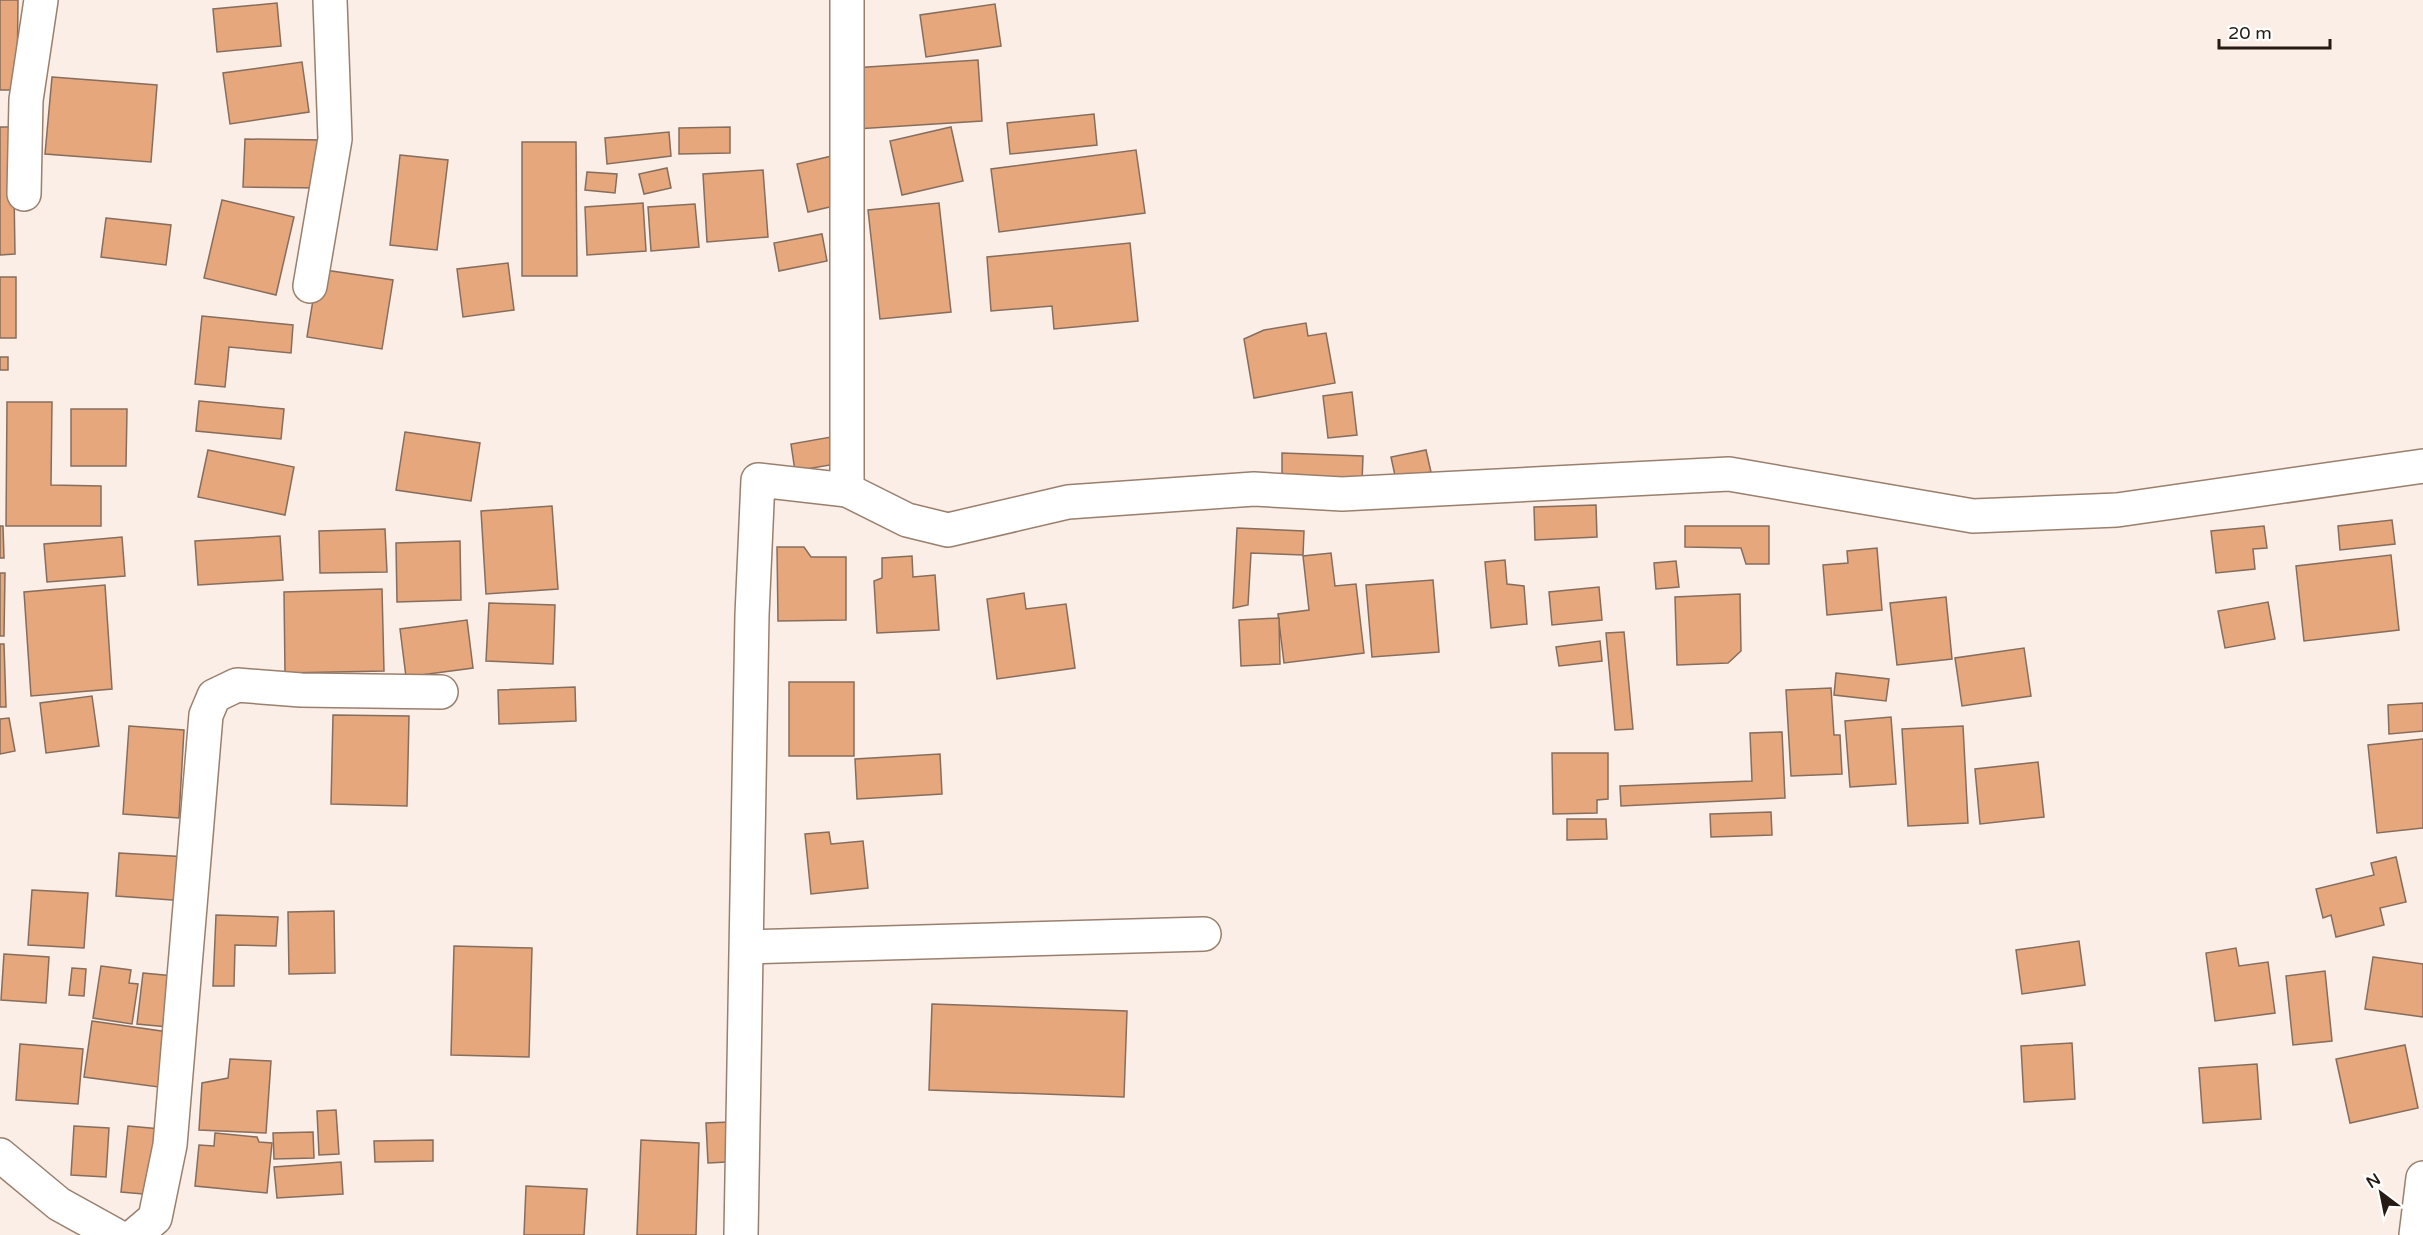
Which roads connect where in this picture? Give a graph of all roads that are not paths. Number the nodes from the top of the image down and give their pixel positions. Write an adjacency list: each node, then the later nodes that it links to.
1 (41, 0): 4 (street)
2 (330, 0): 6 (street)
3 (847, 0): 8 (street)
4 (13, 100): 5 (street)
5 (24, 194)
6 (310, 286)
7 (2423, 466): 8 (street)
8 (847, 490): 11 (street)
9 (441, 692): 15 (street)
10 (1204, 934): 11 (street)
11 (748, 947): 16 (street)
12 (0, 1155): 14 (street)
13 (2423, 1178): 17 (street)
14 (116, 1235)
15 (135, 1235)
16 (741, 1235)
17 (2416, 1235)

